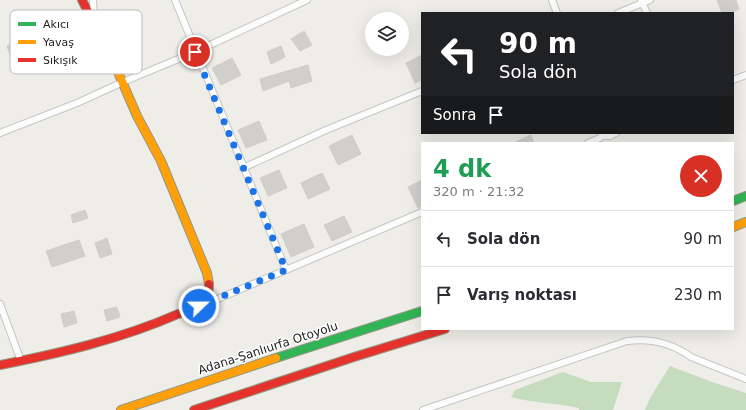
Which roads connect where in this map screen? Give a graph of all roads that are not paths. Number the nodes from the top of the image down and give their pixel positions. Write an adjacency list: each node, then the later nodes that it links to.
1 (82, 0): 7 (main road)
2 (174, 0): 11 (street)
3 (307, 0): 11 (street)
4 (552, 0): 8 (street)
5 (650, 0): 6 (street)
6 (642, 2): 9 (street); 10 (street)
7 (87, 10)
8 (557, 12)
9 (620, 12)
10 (647, 12)
11 (195, 52): 15 (street); 21 (street)
12 (119, 74): 15 (main road)
13 (746, 75): 14 (street)
14 (734, 80)
15 (123, 82): 17 (street); 28 (main road)
16 (421, 91): 21 (street)
17 (0, 133)
18 (603, 134): 19 (street); 20 (street)
19 (614, 134)
20 (590, 142)
21 (243, 168): 27 (street)
22 (746, 196): 23 (main road)
23 (734, 201)
24 (421, 212): 27 (street)
25 (746, 222): 26 (main road)
26 (734, 227)
27 (286, 270): 28 (street)
28 (204, 303): 32 (main road)
29 (0, 304): 32 (street)
30 (421, 311): 35 (main road, Adana-Şanlıurfa Otoyolu)
31 (442, 330): 36 (main road)
32 (21, 361): 33 (main road)
33 (0, 365)
34 (746, 378): 37 (street)
35 (121, 410)
36 (194, 410)
37 (423, 410)

